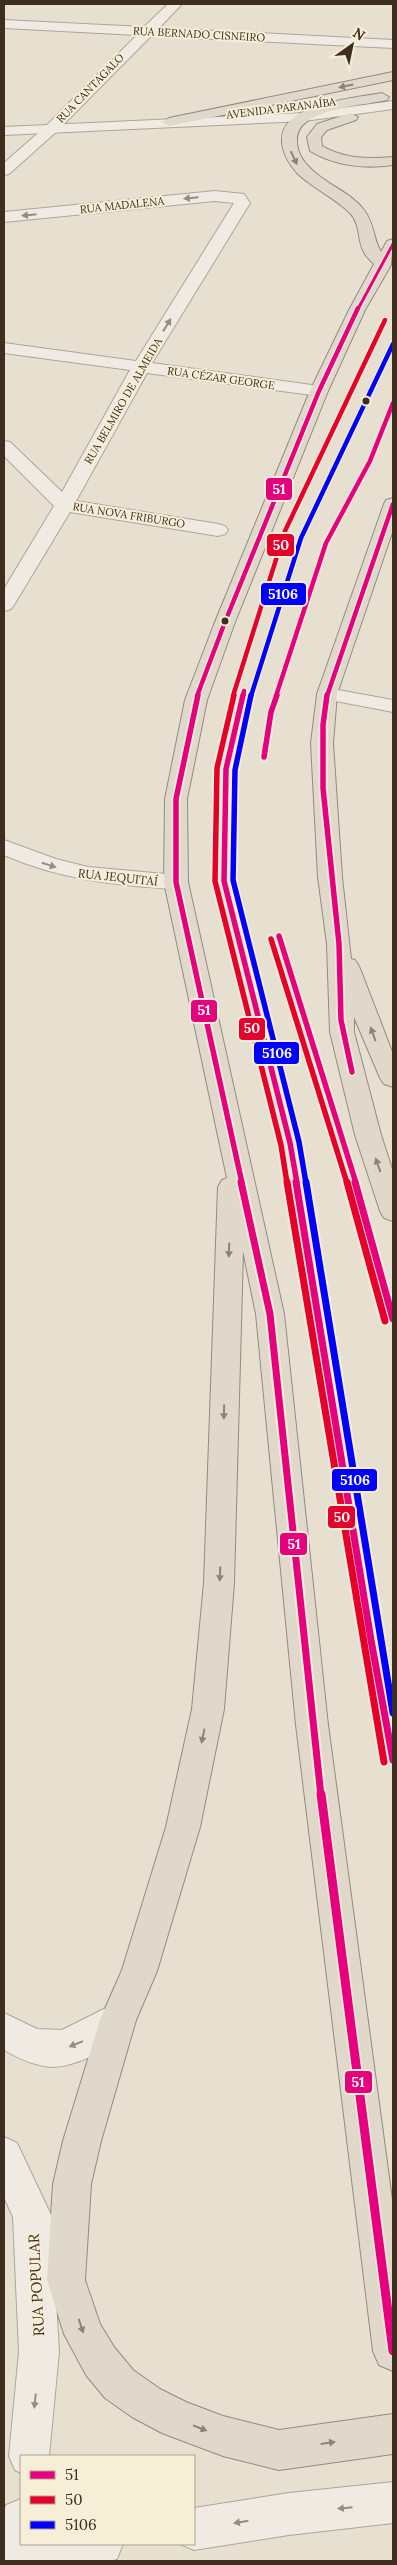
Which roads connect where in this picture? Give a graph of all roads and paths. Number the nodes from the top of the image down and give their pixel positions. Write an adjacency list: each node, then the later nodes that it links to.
1 (175, 4): 3 (street, RUA CANTAGALO)
2 (4, 24): 3 (street, RUA BERNADO CISNEIRO)
3 (147, 31): 4 (street, RUA BERNADO CISNEIRO); 10 (street, RUA CANTAGALO)
4 (393, 44)
5 (393, 76): 9 (highway, one-way to 9)
6 (391, 101): 7 (street, AVENIDA PARANAÍBA); 9 (street, AVENIDA PARANAÍBA); 13 (highway)
7 (304, 117): 8 (street, AVENIDA PARANAÍBA); 12 (highway)
8 (228, 120): 9 (street, AVENIDA PARANAÍBA); 12 (street)
9 (169, 122): 10 (street, AVENIDA PARANAÍBA)
10 (51, 129): 11 (street, AVENIDA PARANAÍBA); 14 (street, RUA CANTAGALO)
11 (4, 131)
12 (290, 132): 18 (highway, one-way to 18)
13 (393, 161)
14 (4, 171)
15 (239, 198): 16 (street, RUA MADALENA, one-way to 16); 20 (street, RUA BELMIRO DE ALMEIDA, one-way to 15)
16 (4, 217)
17 (393, 244): 18 (highway)
18 (383, 265): 21 (highway)
19 (4, 348): 20 (street, RUA CÉZAR GEORGE)
20 (141, 367): 21 (street, RUA CÉZAR GEORGE); 24 (street, RUA BELMIRO DE ALMEIDA)
21 (319, 391): 30 (highway)
22 (4, 446): 24 (street, RUA NOVA FRIBURGO)
23 (393, 504): 27 (highway)
24 (64, 505): 25 (street, RUA NOVA FRIBURGO); 26 (street, RUA BELMIRO DE ALMEIDA)
25 (218, 530)
26 (4, 605)
27 (328, 694): 28 (street); 31 (highway)
28 (393, 706)
29 (4, 847): 30 (street, RUA JEQUITAÍ, one-way to 30)
30 (176, 882): 33 (highway)
31 (339, 944): 32 (highway, one-way to 31); 34 (highway, one-way to 31)
32 (393, 1078)
33 (232, 1148): 35 (highway, one-way to 35); 40 (highway)
34 (393, 1211)
35 (118, 2020): 36 (street, one-way to 36); 39 (highway)
36 (4, 2031)
37 (6, 2165): 38 (street, RUA POPULAR)
38 (32, 2218): 39 (street, RUA POPULAR); 41 (street, RUA POPULAR)
39 (66, 2280): 41 (street, RUA POPULAR); 42 (highway, one-way to 42)
40 (393, 2351)
41 (39, 2352): 43 (street, RUA POPULAR, one-way to 43)
42 (393, 2434)
43 (29, 2455)
44 (393, 2502): 46 (street, one-way to 46)
45 (20, 2528): 48 (street)
46 (195, 2529)
47 (96, 2545): 49 (street)
48 (16, 2561)
49 (42, 2561)

